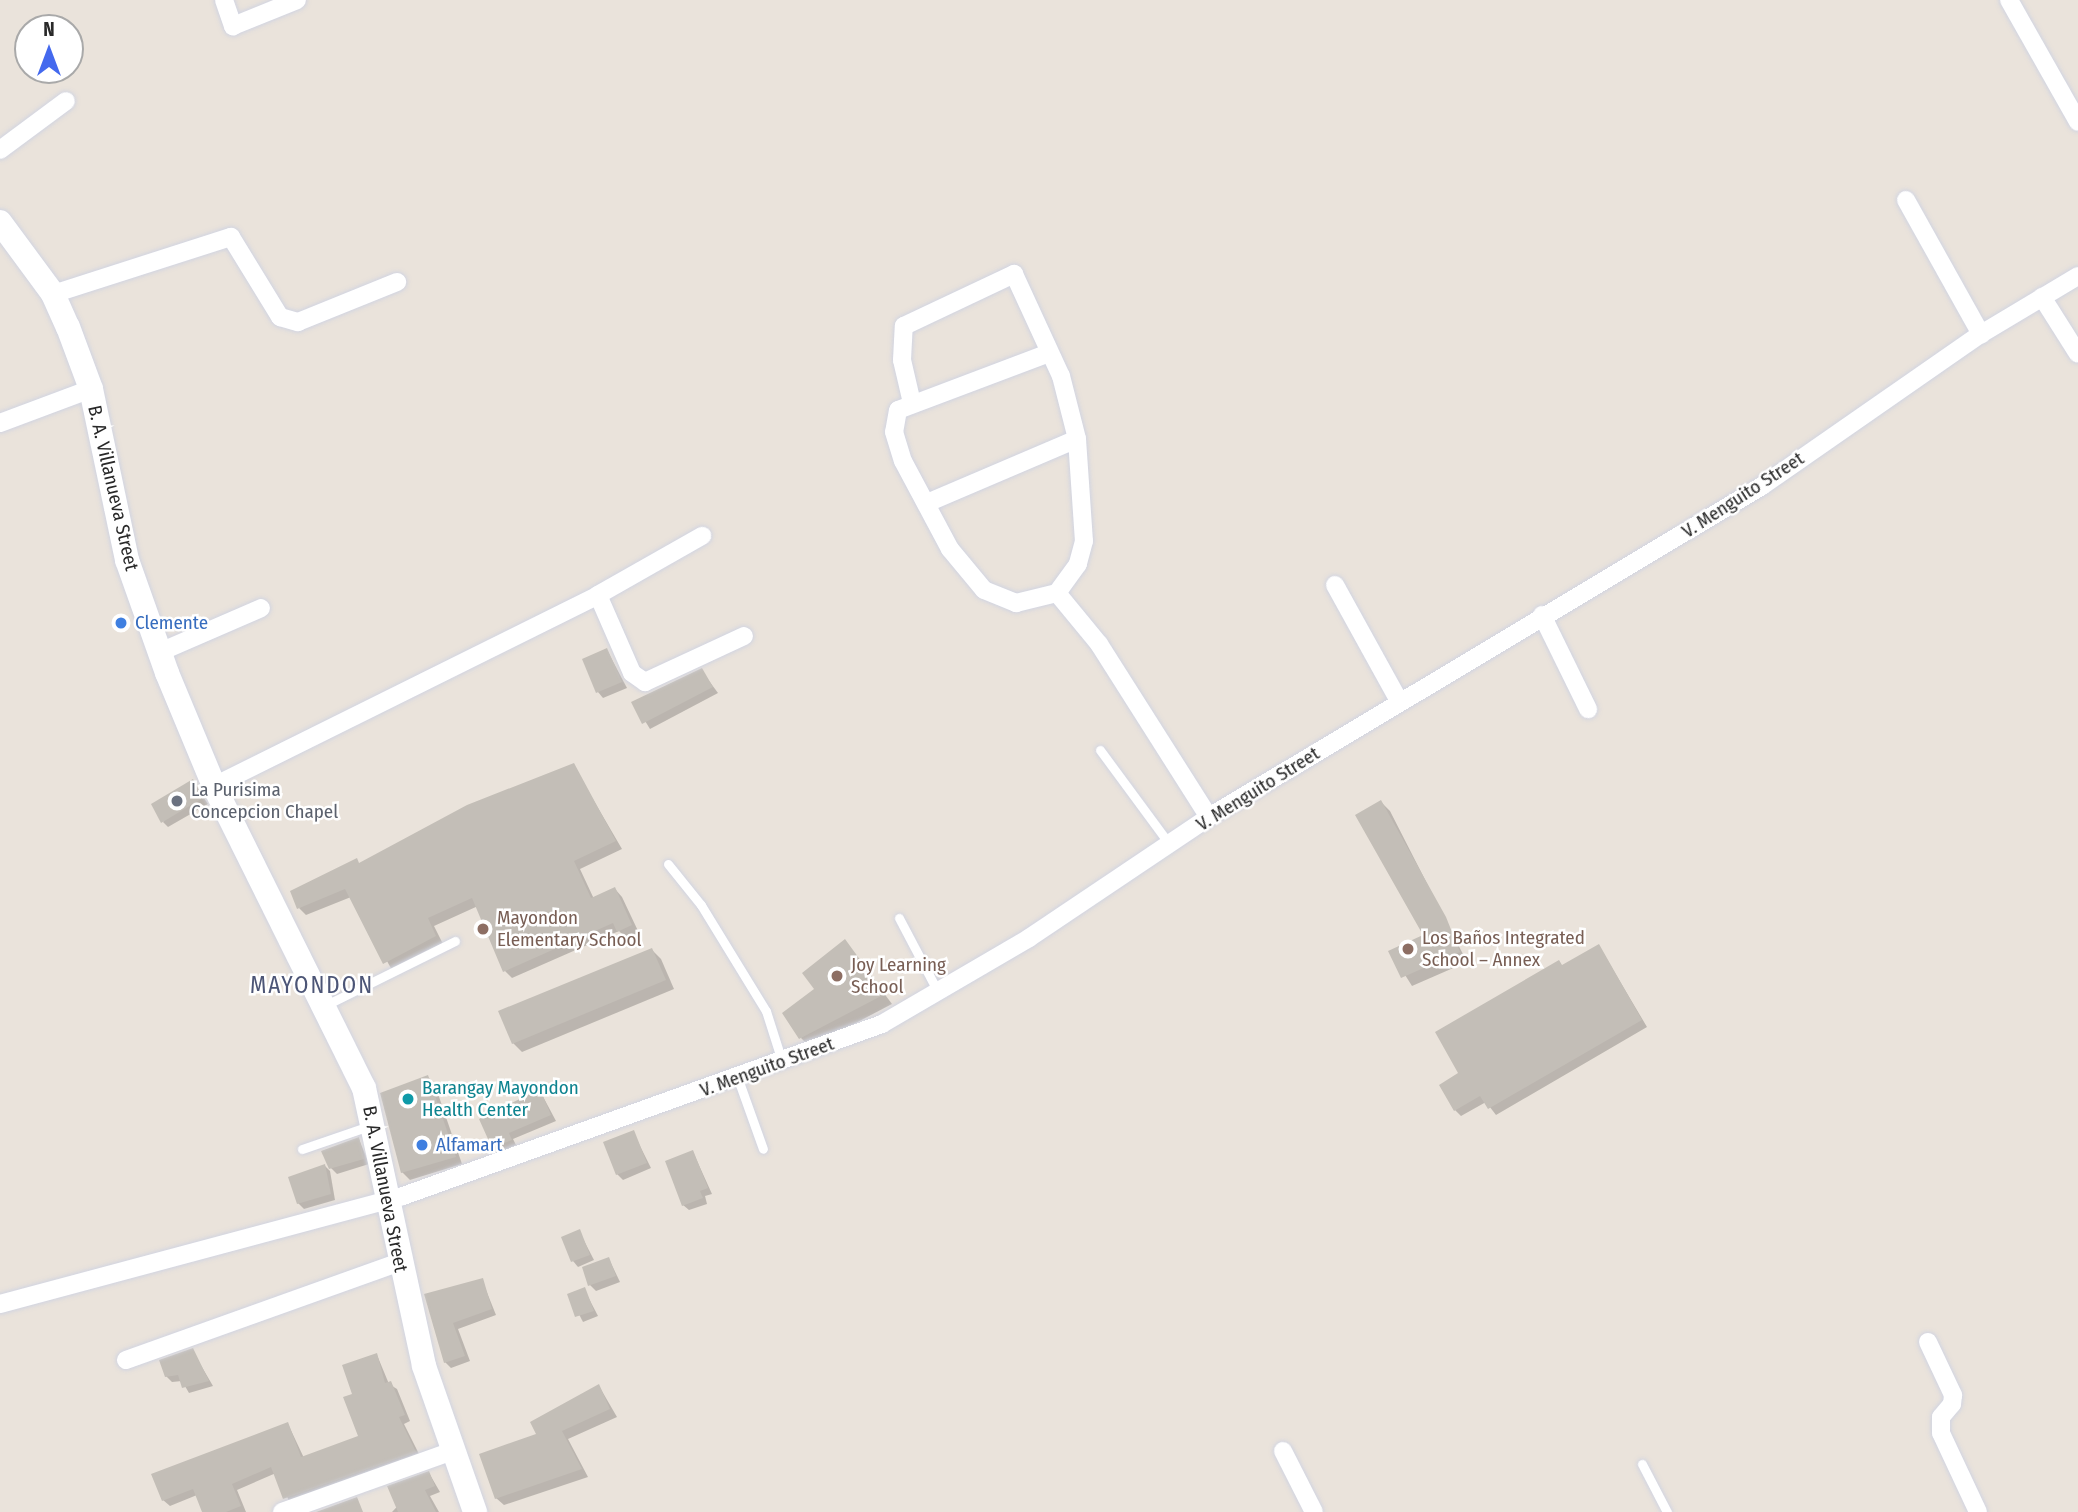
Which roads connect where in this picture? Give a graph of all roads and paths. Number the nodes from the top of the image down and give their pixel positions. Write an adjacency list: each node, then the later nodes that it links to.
1 (224, 0): 2 (street)
2 (297, 0)
3 (2009, 0): 5 (street)
4 (66, 101): 6 (street)
5 (2078, 122)
6 (0, 150)
7 (1906, 200): 13 (street)
8 (0, 222): 11 (street, B. A. Villanueva Street)
9 (2078, 276): 12 (street, V. Menguito Street)
10 (397, 282): 11 (street)
11 (53, 294): 16 (street, B. A. Villanueva Street)
12 (2042, 297): 13 (street, V. Menguito Street); 15 (street)
13 (1981, 334): 26 (street, V. Menguito Street)
14 (1049, 353): 17 (street); 17 (street); 19 (street)
15 (2078, 354)
16 (90, 389): 18 (street); 28 (street, B. A. Villanueva Street)
17 (912, 403): 20 (street)
18 (0, 423)
19 (1077, 439): 20 (street); 23 (street)
20 (927, 503): 23 (street)
21 (702, 536): 24 (street)
22 (1335, 585): 29 (street)
23 (1057, 593): 33 (street)
24 (598, 595): 27 (street); 32 (street)
25 (261, 608): 28 (street)
26 (1542, 615): 29 (street, V. Menguito Street); 30 (street)
27 (744, 636)
28 (160, 652): 32 (street, B. A. Villanueva Street)
29 (1399, 701): 33 (street, V. Menguito Street)
30 (1588, 709)
31 (1100, 750): 34 (lane)
32 (214, 786): 39 (street, B. A. Villanueva Street)
33 (1209, 817): 34 (street, V. Menguito Street)
34 (1171, 846): 38 (street, V. Menguito Street)
35 (668, 864): 40 (lane)
36 (899, 918): 38 (lane)
37 (455, 941): 39 (lane)
38 (939, 993): 40 (street, V. Menguito Street)
39 (321, 1008): 42 (street, B. A. Villanueva Street)
40 (783, 1063): 41 (street, V. Menguito Street)
41 (738, 1079): 44 (lane); 45 (street, V. Menguito Street)
42 (374, 1124): 43 (lane); 45 (street, B. A. Villanueva Street)
43 (302, 1149)
44 (763, 1149)
45 (389, 1200): 46 (street, B. A. Villanueva Street); 47 (street, V. Menguito Street)
46 (400, 1262): 49 (street); 50 (street, B. A. Villanueva Street)
47 (0, 1304)
48 (1928, 1342): 57 (street)
49 (126, 1360)
50 (455, 1450): 53 (street); 54 (street, B. A. Villanueva Street)
51 (1283, 1451): 55 (street)
52 (1642, 1464): 56 (lane)
53 (282, 1512)
54 (475, 1512)
55 (1314, 1512)
56 (1667, 1512)
57 (1978, 1512)

